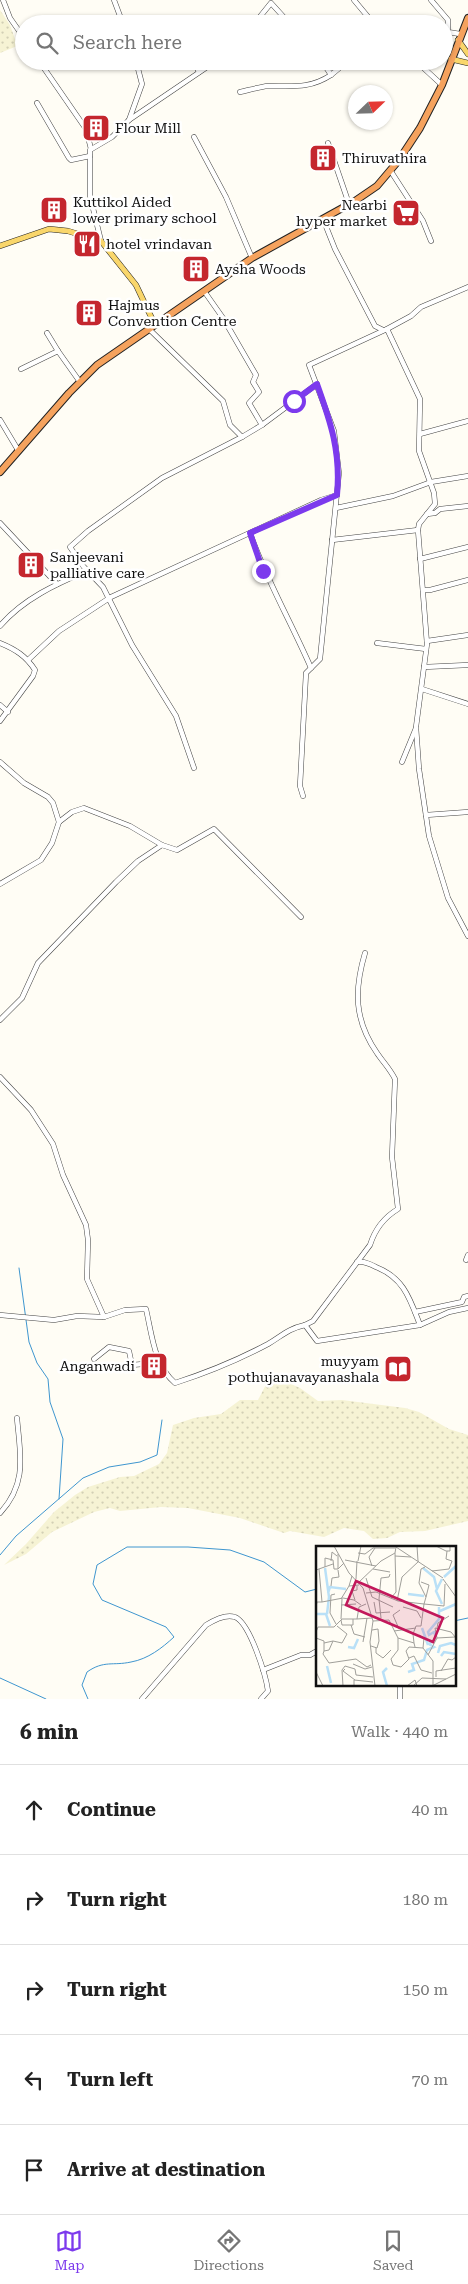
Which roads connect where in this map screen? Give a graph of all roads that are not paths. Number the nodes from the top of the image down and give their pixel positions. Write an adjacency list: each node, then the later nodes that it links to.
1 (3, 0): 11 (street)
2 (114, 0): 5 (street)
3 (354, 0): 8 (street)
4 (431, 0): 9 (street)
5 (120, 15)
6 (262, 15): 7 (street)
7 (281, 15)
8 (366, 15)
9 (444, 15)
10 (468, 18): 13 (highway)
11 (15, 25)
12 (453, 34): 13 (street)
13 (459, 37): 14 (highway); 15 (main road)
14 (453, 54)
15 (468, 54)
16 (453, 59): 17 (main road)
17 (468, 62)
18 (46, 70): 33 (street)
19 (138, 70): 30 (street)
20 (202, 70): 25 (street)
21 (328, 70): 26 (street)
22 (337, 70): 26 (street)
23 (426, 70): 27 (street)
24 (447, 70): 27 (highway)
25 (199, 72): 30 (street)
26 (331, 75): 28 (street)
27 (442, 85): 35 (highway)
28 (240, 92)
29 (37, 103): 34 (street)
30 (129, 120): 33 (street)
31 (194, 136): 41 (street)
32 (328, 143): 36 (street)
33 (91, 149): 34 (street)
34 (90, 156): 38 (street)
35 (390, 170): 36 (highway); 39 (street)
36 (349, 204): 37 (highway)
37 (322, 219): 41 (highway); 45 (street)
38 (100, 241): 40 (main road); 44 (main road)
39 (431, 241)
40 (0, 246)
41 (252, 258): 43 (highway)
42 (468, 287): 45 (street)
43 (204, 291): 44 (highway); 53 (street)
44 (152, 327): 49 (highway); 55 (street)
45 (387, 329): 50 (street); 54 (street)
46 (47, 333): 47 (street)
47 (58, 351): 48 (street); 49 (street)
48 (21, 369)
49 (80, 382): 56 (highway)
50 (317, 384): 53 (street); 60 (street)
51 (0, 420): 56 (street)
52 (468, 421): 54 (street)
53 (262, 425): 55 (street)
54 (420, 434): 59 (street)
55 (242, 437): 70 (street)
56 (18, 450): 57 (highway)
57 (0, 472)
58 (468, 476): 59 (street)
59 (431, 482): 62 (street); 63 (street)
60 (337, 495): 62 (street); 66 (street)
61 (468, 506): 63 (street)
62 (336, 508): 67 (street)
63 (427, 514): 65 (street)
64 (0, 523): 72 (street)
65 (418, 530): 67 (street); 69 (street)
66 (250, 533): 74 (street); 84 (street)
67 (332, 540): 84 (street)
68 (468, 547): 69 (street)
69 (420, 559): 73 (street)
70 (87, 571): 72 (street); 74 (street)
71 (468, 580): 73 (street)
72 (57, 584): 75 (street)
73 (423, 590): 77 (street)
74 (109, 598): 81 (street); 93 (street)
75 (0, 626)
76 (468, 635): 77 (street)
77 (427, 641): 80 (street)
78 (0, 643): 81 (street)
79 (376, 643): 80 (street)
80 (426, 649): 83 (street)
81 (28, 660): 88 (street)
82 (468, 665): 83 (street)
83 (424, 667): 85 (street)
84 (311, 668): 94 (street)
85 (422, 689): 86 (street); 90 (street)
86 (468, 704)
87 (0, 705): 88 (street)
88 (8, 712): 89 (street)
89 (0, 722)
90 (416, 726): 92 (street); 96 (street)
91 (0, 762): 97 (street)
92 (402, 762)
93 (194, 768)
94 (303, 796)
95 (468, 812): 96 (street)
96 (426, 815): 101 (street)
97 (59, 822): 98 (street); 99 (street)
98 (162, 845): 100 (street); 103 (street)
99 (0, 884)
100 (301, 917)
101 (468, 936)
102 (365, 953): 107 (street)
103 (0, 1020)
104 (0, 1078): 112 (street)
105 (468, 1255): 106 (street)
106 (466, 1260)
107 (356, 1263): 110 (street); 113 (street)
108 (468, 1296): 110 (street)
109 (468, 1308): 114 (street)
110 (415, 1312): 114 (street)
111 (0, 1315): 112 (street)
112 (104, 1317): 116 (street)
113 (305, 1325): 114 (street); 116 (street)
114 (420, 1325)
115 (94, 1359): 116 (street)
116 (160, 1361)
117 (17, 1418): 118 (street)
118 (0, 1513)
119 (316, 1652): 120 (street)
120 (263, 1670): 122 (street); 123 (street)
121 (400, 1686): 124 (street)
122 (142, 1699)
123 (261, 1699)
124 (400, 1699)

